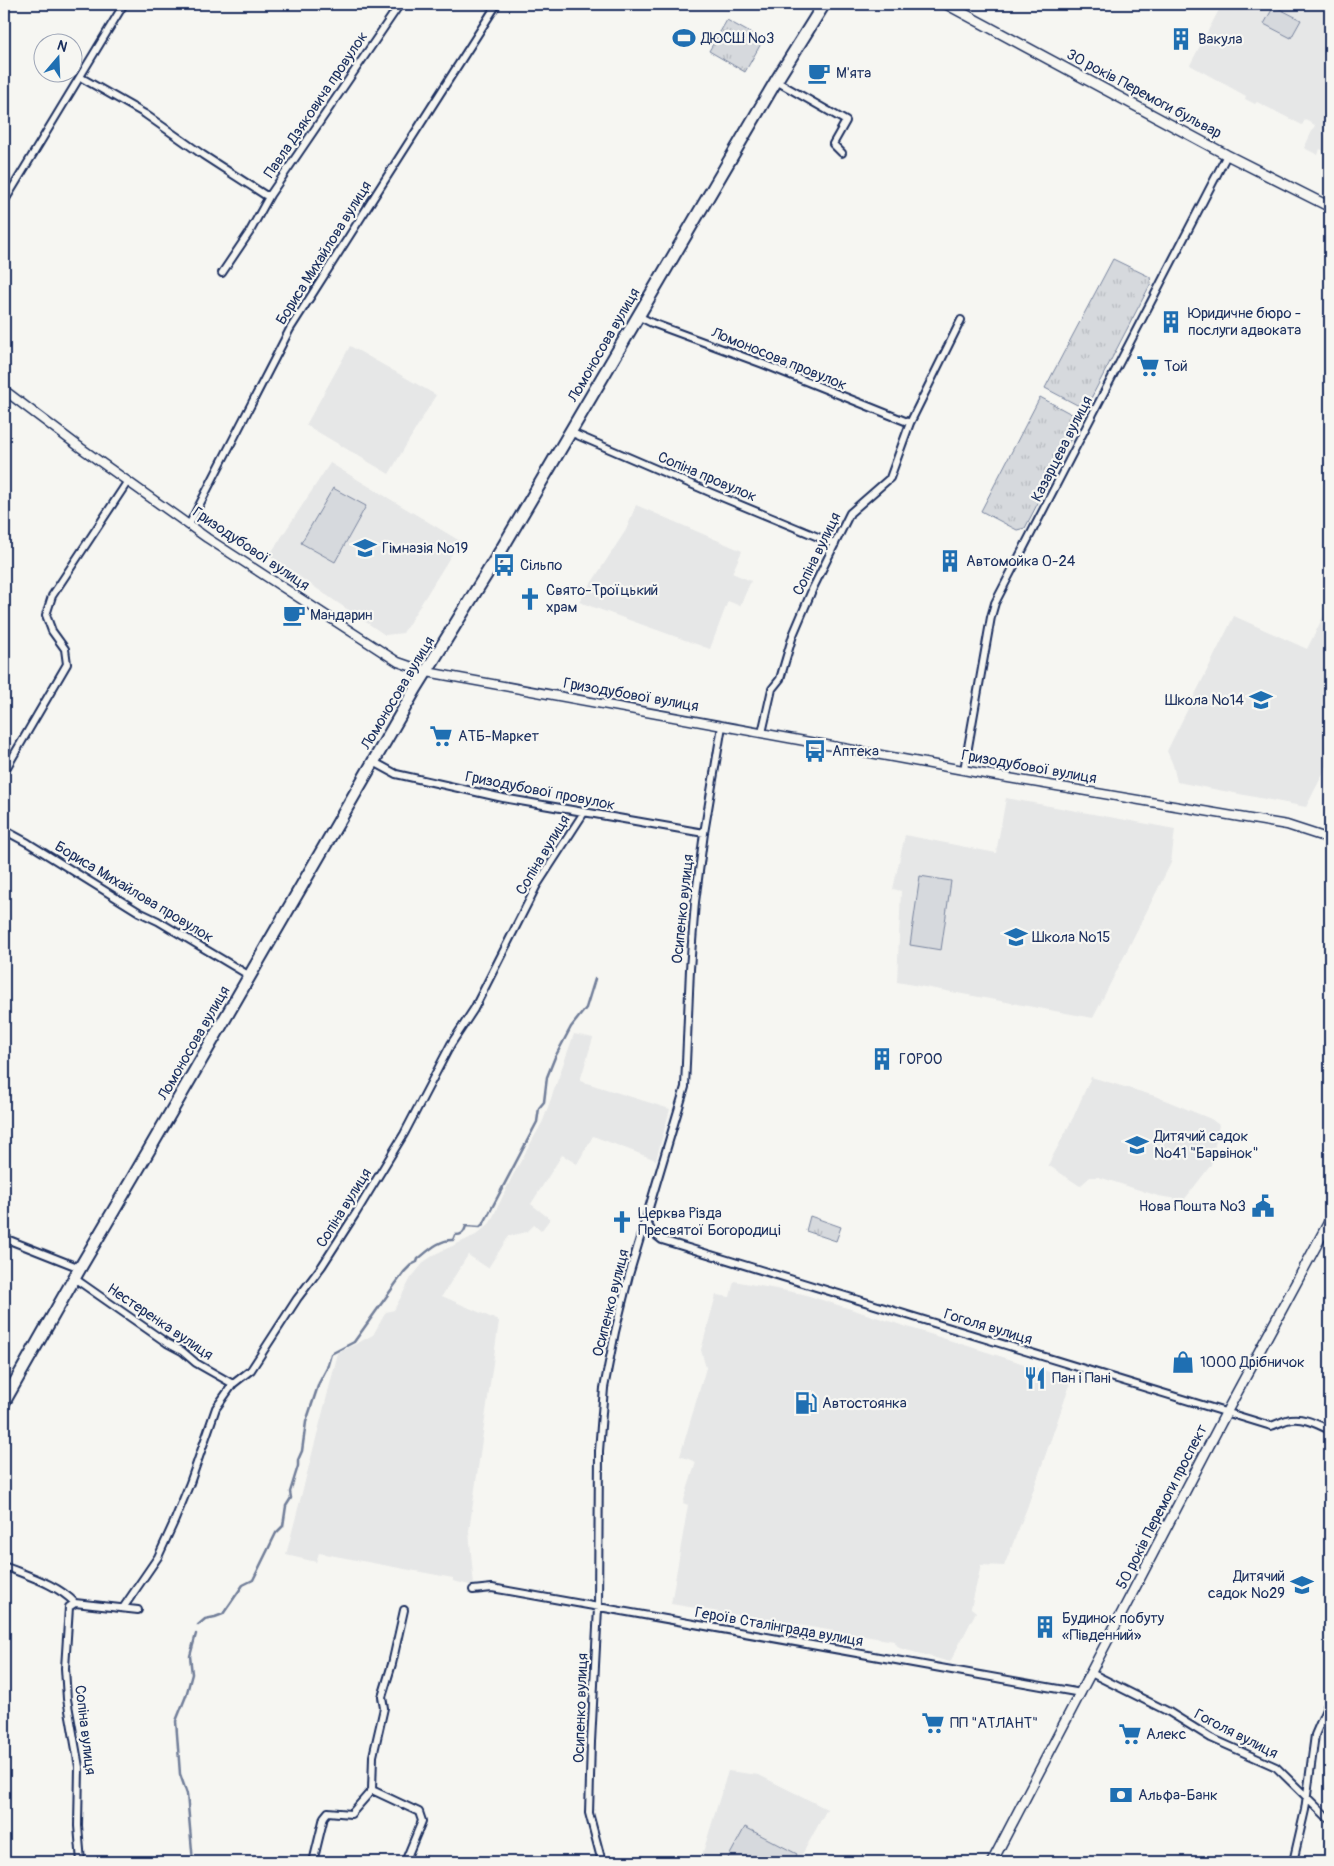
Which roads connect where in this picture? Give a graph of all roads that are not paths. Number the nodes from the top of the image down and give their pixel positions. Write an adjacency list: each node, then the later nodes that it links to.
1 (124, 4): 6 (street)
2 (400, 4): 12 (street, Павла Дзяковича провулок)
3 (497, 4): 22 (street, Бориса Михайлова вулиця)
4 (824, 4): 8 (highway, Ломоносова вулиця)
5 (946, 4): 11 (main road, 30 років Перемоги бульвар)
6 (82, 74)
7 (82, 78): 12 (street, Павла Дзяковича провулок)
8 (776, 81): 10 (street); 16 (highway, Ломоносова вулиця)
9 (77, 82): 13 (street)
10 (842, 153)
11 (1227, 154): 14 (main road, 30 років Перемоги бульвар); 28 (street, Казарцева вулиця)
12 (270, 195): 15 (street, Павла Дзяковича провулок)
13 (4, 202)
14 (1330, 207)
15 (222, 273)
16 (638, 316): 19 (street, Ломоносова провулок); 20 (highway, Ломоносова вулиця)
17 (961, 320): 19 (street, Сопіна вулиця)
18 (4, 390): 21 (street, Гризодубової вулиця)
19 (910, 424): 23 (street, Сопіна вулиця)
20 (570, 432): 23 (street, Сопіна провулок); 24 (highway, Ломоносова вулиця)
21 (128, 482): 22 (street, Гризодубової вулиця); 29 (street)
22 (189, 524): 24 (street, Гризодубової вулиця)
23 (835, 544): 26 (street, Сопіна вулиця)
24 (427, 672): 25 (street, Гризодубової вулиця); 27 (highway, Ломоносова вулиця)
25 (722, 726): 26 (street, Гризодубової вулиця); 32 (street, Осипенко вулиця)
26 (762, 733): 28 (street, Гризодубової вулиця)
27 (374, 762): 30 (street, Гризодубової провулок); 34 (highway, Ломоносова вулиця)
28 (964, 770): 33 (street, Гризодубової вулиця)
29 (4, 772)
30 (583, 814): 32 (street, Гризодубової провулок); 39 (street, Сопіна вулиця)
31 (4, 830): 34 (street, Бориса Михайлова провулок)
32 (704, 833): 36 (street, Осипенко вулиця)
33 (1330, 839)
34 (250, 976): 38 (highway, Ломоносова вулиця)
35 (1330, 1220): 41 (main road, 50 років Перемоги проспект)
36 (646, 1221): 41 (street, Гоголя вулиця); 47 (street, Осипенко вулиця)
37 (4, 1238): 38 (street, Нестеренка вулиця)
38 (77, 1273): 39 (street, Нестеренка вулиця); 40 (highway, Ломоносова вулиця)
39 (233, 1384): 46 (street, Сопіна вулиця)
40 (4, 1402)
41 (1226, 1413): 42 (street, Гоголя вулиця); 50 (main road, 50 років Перемоги проспект)
42 (1330, 1430)
43 (4, 1566): 45 (street)
44 (473, 1590): 47 (street, Героїв Сталінграда вулиця)
45 (75, 1603): 46 (street); 56 (street, Сопіна вулиця)
46 (124, 1608): 48 (street)
47 (598, 1608): 51 (street, Героїв Сталінграда вулиця); 59 (street, Осипенко вулиця)
48 (138, 1610)
49 (404, 1610): 53 (street)
50 (1092, 1673): 51 (main road, 50 років Перемоги проспект); 54 (street, Гоголя вулиця)
51 (1081, 1693): 60 (main road, 50 років Перемоги проспект)
52 (1330, 1700): 54 (street)
53 (372, 1790): 57 (street); 58 (street)
54 (1306, 1797): 55 (street, Гоголя вулиця); 61 (street)
55 (1330, 1820)
56 (81, 1862)
57 (313, 1862)
58 (405, 1862)
59 (602, 1862)
60 (992, 1862)
61 (1293, 1862)

